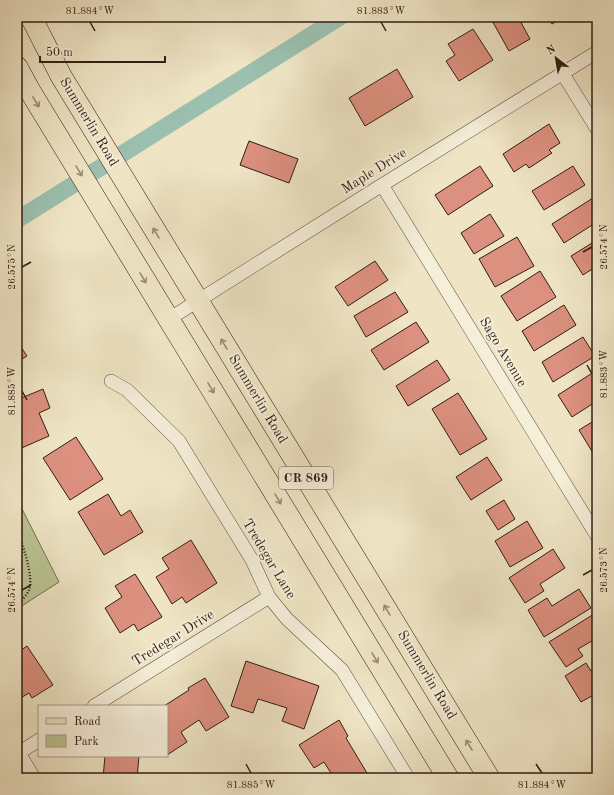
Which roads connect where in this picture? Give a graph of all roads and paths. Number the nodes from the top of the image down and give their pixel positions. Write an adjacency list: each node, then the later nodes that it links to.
1 (31, 17): 7 (main road, Summerlin Road / CR 869, one-way to 1)
2 (597, 52): 4 (street, Maple Drive)
3 (17, 68): 8 (main road, CR 869, one-way to 8)
4 (563, 74): 5 (street); 6 (street, Maple Drive)
5 (597, 129)
6 (382, 185): 7 (street, Maple Drive); 11 (street, Sago Avenue)
7 (198, 301): 8 (street, Maple Drive); 20 (main road, Summerlin Road / CR 869, one-way to 7)
8 (169, 319): 19 (main road, CR 869, one-way to 19)
9 (111, 381): 12 (street, Tredegar Lane)
10 (17, 532): 13 (path)
11 (597, 536)
12 (269, 597): 14 (street, Tredegar Drive); 18 (street, Tredegar Lane)
13 (17, 605)
14 (96, 705)
15 (38, 741): 16 (street)
16 (18, 753): 17 (street)
17 (34, 778)
18 (408, 778)
19 (448, 778)
20 (489, 778)

